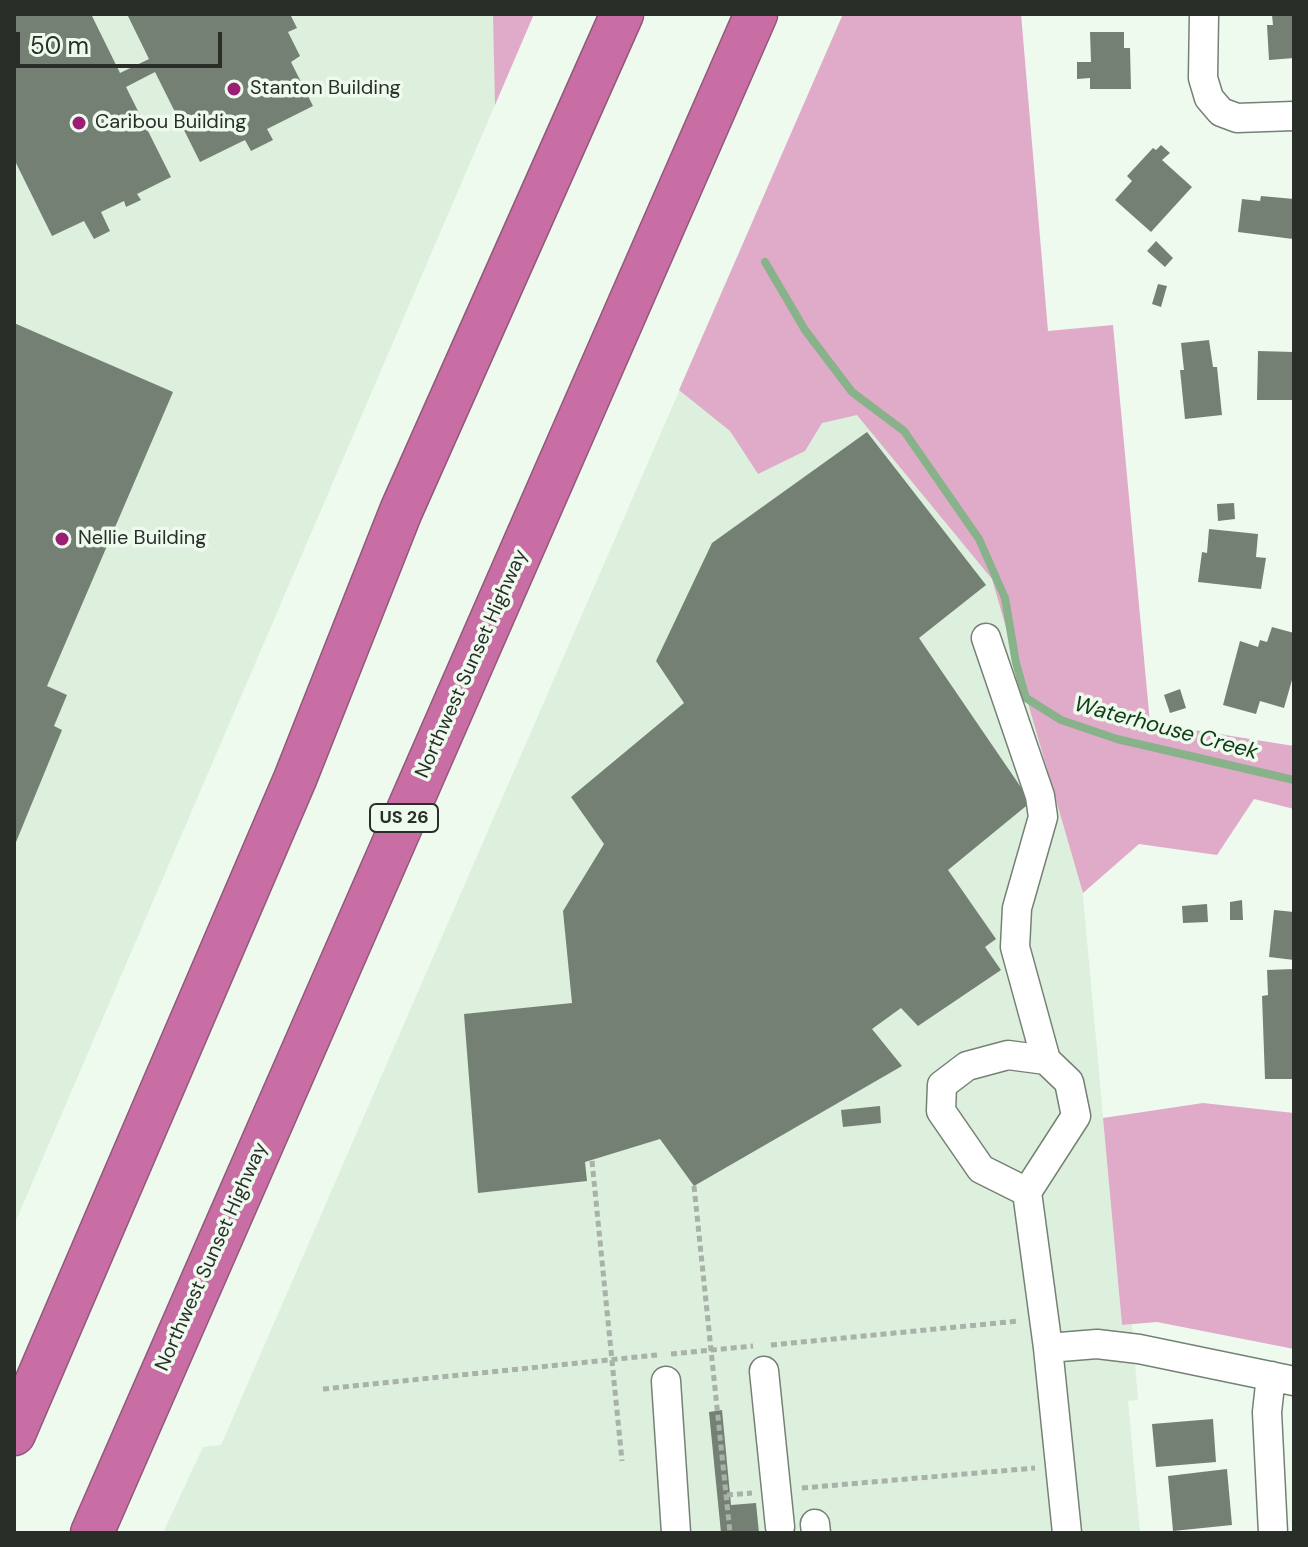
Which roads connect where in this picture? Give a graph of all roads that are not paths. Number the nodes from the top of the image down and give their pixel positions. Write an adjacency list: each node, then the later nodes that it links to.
1 (622, 14): 12 (highway)
2 (756, 14): 14 (highway, Northwest Sunset Highway / US 26)
3 (1204, 14): 4 (street)
4 (1294, 116)
5 (986, 638): 6 (street)
6 (1046, 1060): 7 (street); 7 (street)
7 (1027, 1192): 8 (street)
8 (1048, 1348): 10 (street); 16 (street)
9 (764, 1371): 13 (street)
10 (1282, 1378): 17 (street)
11 (666, 1381): 15 (street)
12 (14, 1434)
13 (780, 1527)
14 (92, 1533)
15 (676, 1533)
16 (1067, 1533)
17 (1273, 1533)

